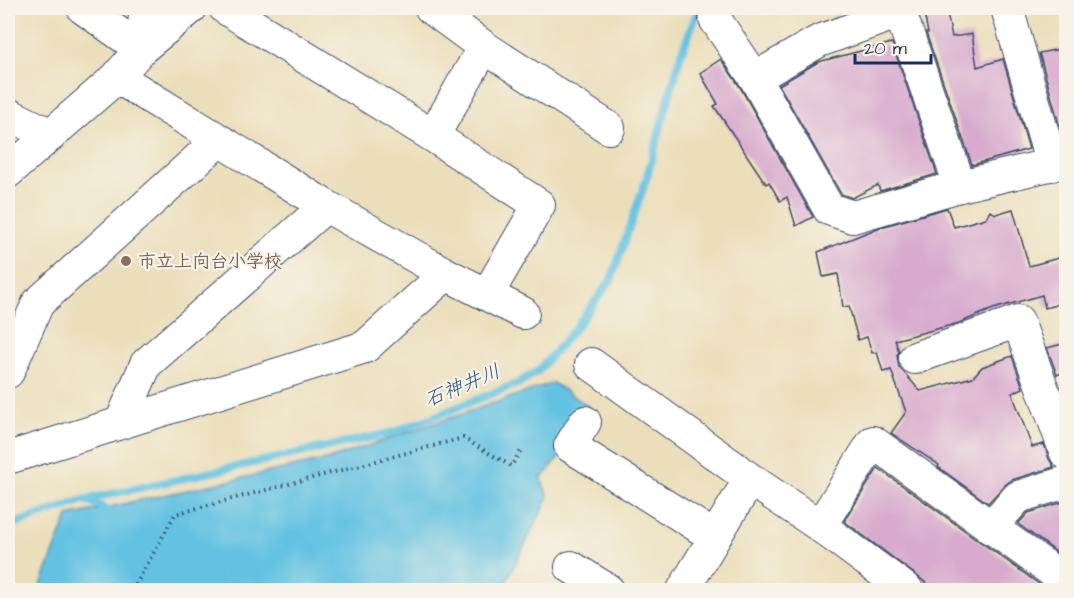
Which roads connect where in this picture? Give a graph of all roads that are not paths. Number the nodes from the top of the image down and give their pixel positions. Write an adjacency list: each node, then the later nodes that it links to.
1 (83, 8): 10 (street)
2 (146, 8): 10 (street)
3 (191, 8): 10 (street)
4 (225, 8): 16 (street)
5 (431, 8): 9 (street)
6 (1007, 8): 18 (street)
7 (899, 10): 12 (street); 20 (street)
8 (715, 19): 12 (street)
9 (484, 46): 14 (street); 16 (street)
10 (141, 49): 11 (street)
11 (117, 77): 15 (street); 17 (street)
12 (755, 78): 20 (street)
13 (8, 114): 15 (street)
14 (609, 128)
15 (51, 135): 19 (street)
16 (433, 136): 23 (street)
17 (219, 140): 21 (street); 27 (street)
18 (1059, 163): 20 (street)
19 (8, 172)
20 (960, 186)
21 (326, 206): 22 (street); 28 (street)
22 (446, 274): 23 (street); 28 (street)
23 (487, 295): 24 (street)
24 (523, 313)
25 (915, 358): 30 (street)
26 (591, 364): 32 (street)
27 (8, 372)
28 (121, 422): 31 (street)
29 (585, 422): 36 (street)
30 (1066, 453)
31 (8, 458)
32 (750, 479): 34 (street); 36 (street)
33 (1066, 482): 35 (street)
34 (820, 526): 35 (street); 41 (street)
35 (990, 528): 38 (street)
36 (715, 537): 40 (street)
37 (571, 567): 39 (street)
38 (1066, 581)
39 (608, 591)
40 (683, 591)
41 (907, 591)

